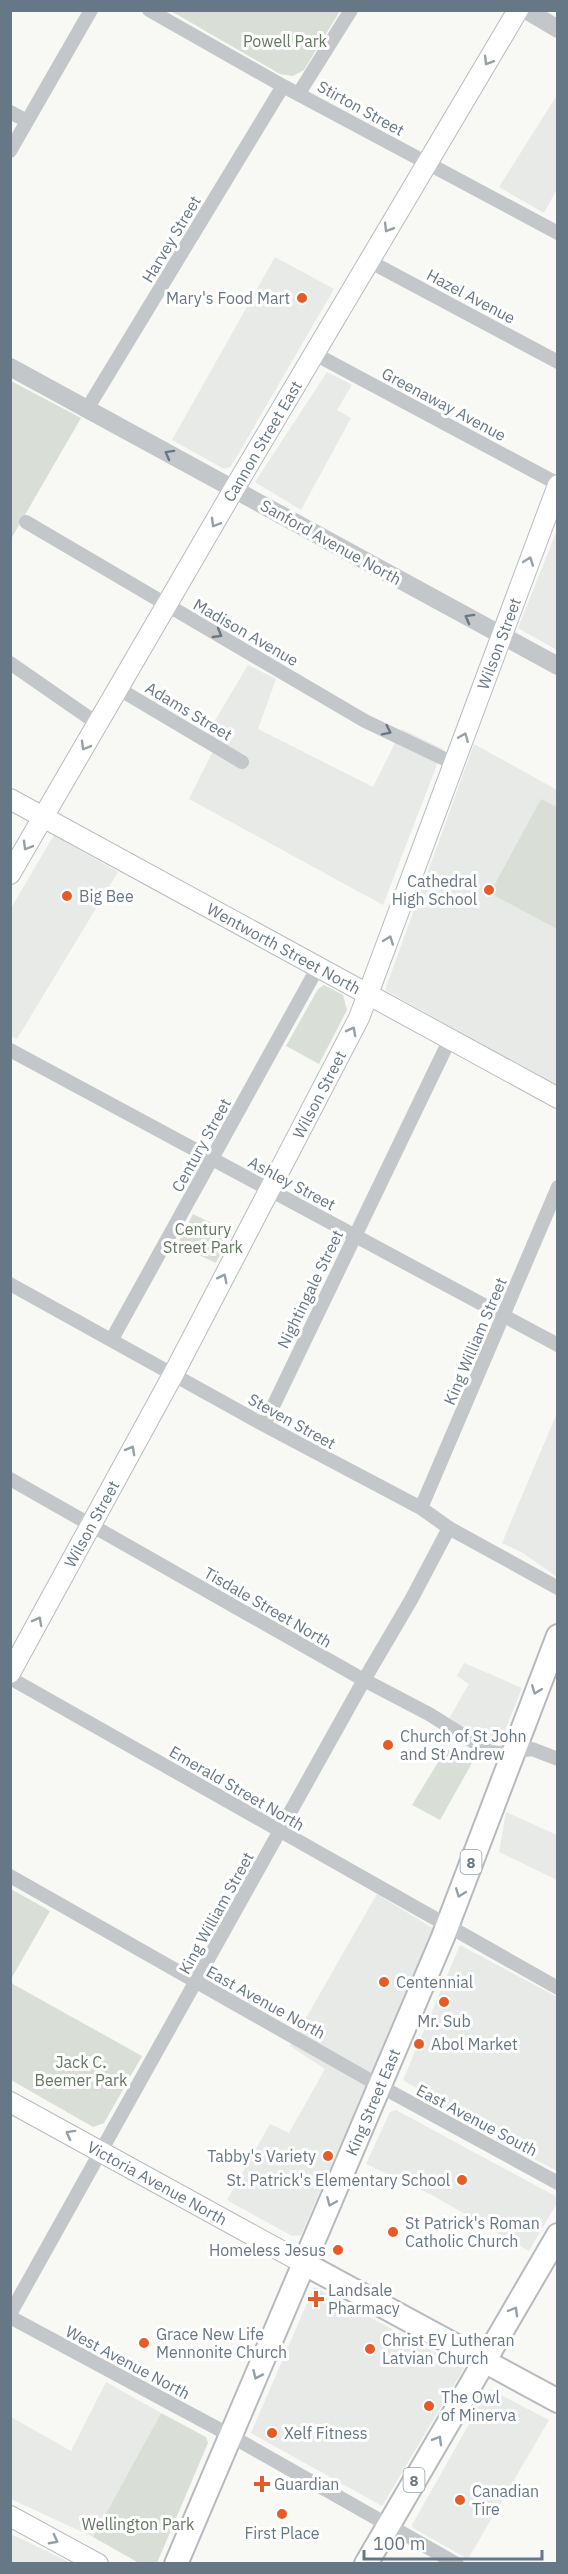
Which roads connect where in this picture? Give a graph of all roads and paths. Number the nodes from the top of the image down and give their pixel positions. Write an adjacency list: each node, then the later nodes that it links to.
1 (91, 10): 10 (street)
2 (149, 10): 7 (street, Stirton Street)
3 (351, 10): 8 (street)
4 (518, 10): 12 (main road, Cannon Street East, one-way to 12)
5 (526, 10): 6 (street)
6 (558, 29)
7 (283, 86): 8 (street, Stirton Street); 18 (street, Harvey Street)
8 (299, 93): 12 (street, Stirton Street)
9 (10, 112): 10 (street)
10 (27, 121): 11 (street)
11 (10, 151)
12 (427, 163): 13 (street, Stirton Street); 14 (main road, Cannon Street East, one-way to 14)
13 (558, 233)
14 (369, 261): 15 (main road, Cannon Street East); 16 (street, Hazel Avenue)
15 (315, 354): 19 (street, Greenaway Avenue); 20 (main road, Cannon Street East)
16 (558, 362)
17 (10, 367): 18 (street, Sanford Avenue North)
18 (87, 409): 20 (street, Sanford Avenue North, one-way to 18)
19 (558, 484): 23 (main road, Wilson Street, one-way to 19)
20 (234, 489): 22 (main road, Cannon Street East, one-way to 22); 23 (street, Sanford Avenue North, one-way to 20)
21 (26, 522): 22 (street, Madison Avenue)
22 (167, 604): 26 (main road, Cannon Street East); 29 (street, Madison Avenue, one-way to 29)
23 (502, 636): 25 (street, Sanford Avenue North); 29 (main road, Wilson Street, one-way to 23)
24 (10, 663): 27 (street)
25 (558, 666)
26 (119, 689): 27 (main road, Cannon Street East); 28 (street, Adams Street)
27 (98, 724): 31 (main road, Cannon Street East, one-way to 31)
28 (242, 762)
29 (453, 764): 34 (main road, Wilson Street, one-way to 29)
30 (10, 799): 31 (main road, Wentworth Street North)
31 (44, 818): 32 (main road, Cannon Street East, one-way to 32); 33 (main road, Wentworth Street North)
32 (10, 874)
33 (318, 967): 34 (main road, Wentworth Street North); 38 (street, Century Street)
34 (369, 995): 35 (main road, Wentworth Street North); 40 (main road, Wilson Street, one-way to 34)
35 (450, 1039): 37 (main road, Wentworth Street North); 41 (street, Nightingale Street)
36 (10, 1050): 38 (street, Ashley Street)
37 (558, 1098)
38 (212, 1159): 40 (street, Ashley Street); 44 (street, Century Street)
39 (558, 1187): 43 (street, King William Street)
40 (269, 1189): 41 (street, Ashley Street); 46 (main road, Wilson Street, one-way to 40)
41 (354, 1236): 43 (street, Ashley Street); 47 (street, Nightingale Street)
42 (10, 1284): 44 (street, Steven Street)
43 (504, 1315): 45 (street, Ashley Street); 49 (street, King William Street)
44 (112, 1339): 46 (street, Steven Street)
45 (558, 1345)
46 (174, 1373): 47 (street, Steven Street); 50 (main road, Wilson Street, one-way to 46)
47 (264, 1425): 49 (street, Steven Street)
48 (10, 1479): 50 (street, Tisdale Street North)
49 (421, 1508): 51 (street, Steven Street)
50 (90, 1524): 54 (main road, Wilson Street, one-way to 50); 56 (street, Tisdale Street North)
51 (449, 1528): 52 (street, Steven Street); 56 (street, King William Street)
52 (558, 1588)
53 (558, 1636): 57 (main road, King Street East / 8, one-way to 57)
54 (10, 1673)
55 (10, 1678): 59 (street, Emerald Street North)
56 (364, 1680): 57 (street, Tisdale Street North); 59 (street, King William Street)
57 (513, 1753): 58 (street, Tisdale Street North); 61 (main road, King Street East / 8, one-way to 61)
58 (558, 1759)
59 (279, 1831): 61 (street, Emerald Street North); 62 (street, King William Street)
60 (10, 1876): 62 (street, East Avenue North)
61 (447, 1927): 63 (street, Emerald Street North); 64 (main road, King Street East / 8)
62 (197, 1982): 64 (street, East Avenue North); 66 (street, King William Street)
63 (558, 1988)
64 (380, 2086): 67 (street, East Avenue South); 69 (main road, King Street East / 8, one-way to 69)
65 (10, 2102): 66 (main road, Victoria Avenue North, one-way to 65)
66 (103, 2152): 69 (main road, Victoria Avenue North); 70 (street, King William Street)
67 (558, 2183)
68 (558, 2235): 71 (main road, 8, one-way to 68)
69 (305, 2264): 71 (main road); 73 (main road, King Street East / 8, one-way to 73)
70 (10, 2316): 73 (street, West Avenue North)
71 (484, 2361): 72 (main road); 75 (main road, 8, one-way to 71)
72 (558, 2401)
73 (230, 2436): 75 (street, West Avenue North); 77 (main road, King Street East / 8)
74 (10, 2516): 76 (main road, one-way to 76)
75 (389, 2525): 78 (main road, 8); 79 (street, West Avenue North)
76 (98, 2564)
77 (176, 2564)
78 (366, 2564)
79 (457, 2564)

